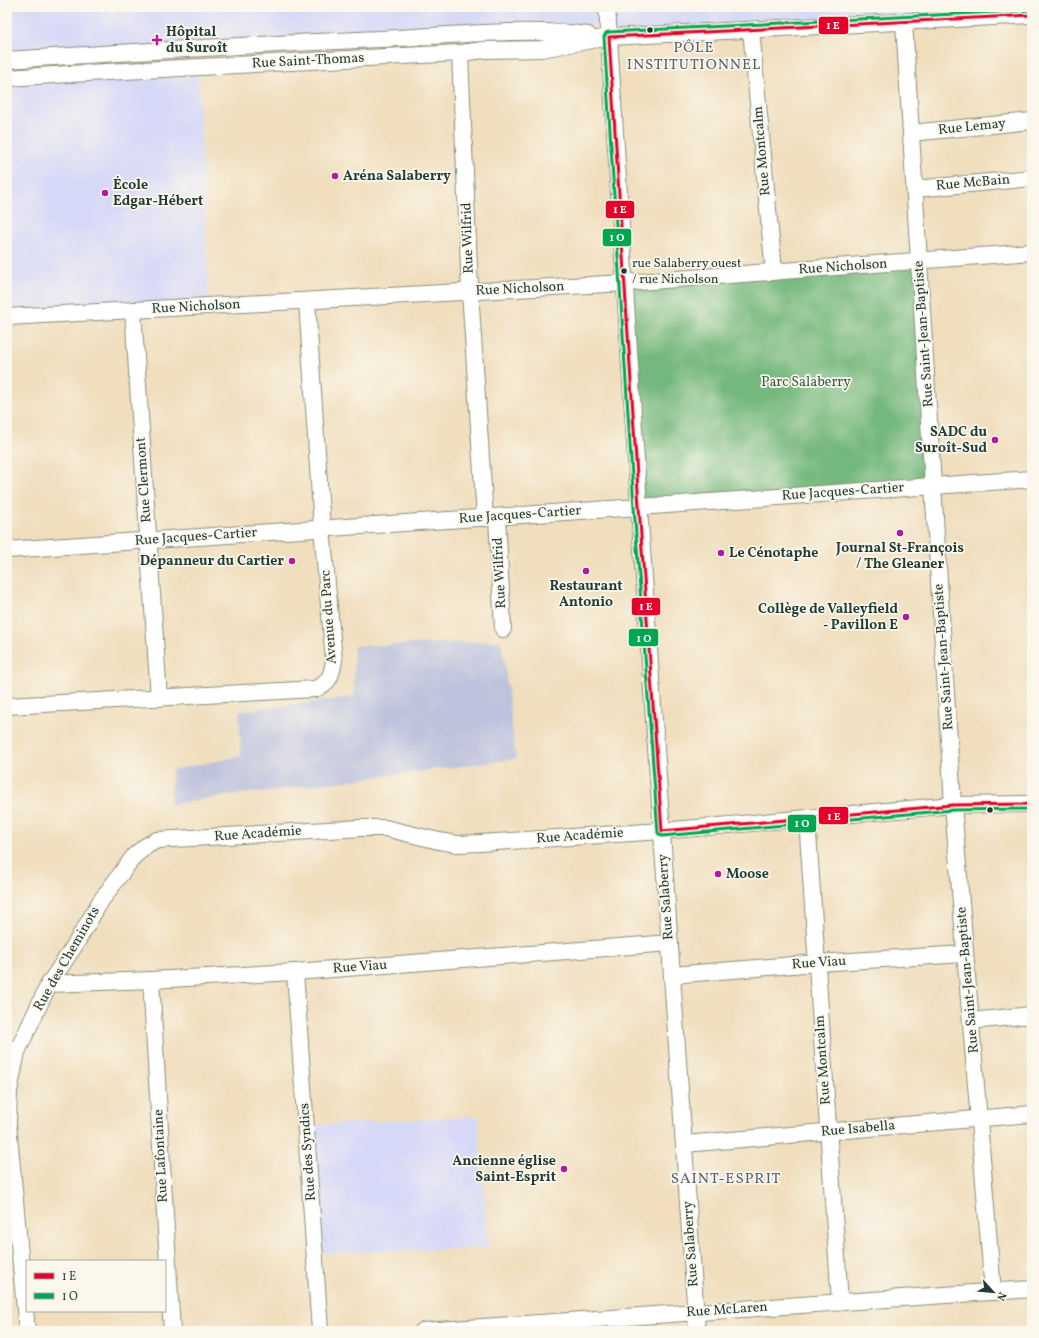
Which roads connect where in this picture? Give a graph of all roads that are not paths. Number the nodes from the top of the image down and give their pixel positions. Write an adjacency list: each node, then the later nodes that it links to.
1 (607, 7): 5 (street, Rue Salaberry)
2 (1032, 15): 3 (street, Rue Saint-Thomas)
3 (904, 22): 4 (street, Rue Saint-Thomas); 10 (street, Rue Saint-Jean-Baptiste)
4 (751, 30): 5 (street, Rue Saint-Thomas); 15 (street, Rue Montcalm)
5 (609, 37): 6 (street, Rue Saint-Thomas); 7 (street, Rue Saint-Thomas); 16 (street, Rue Salaberry)
6 (460, 53): 8 (street, Rue Saint-Thomas); 17 (street, Rue Wilfrid)
7 (7, 60)
8 (7, 78)
9 (1032, 121): 10 (street, Rue Lemay)
10 (912, 133): 12 (street, Rue Saint-Jean-Baptiste)
11 (1032, 178): 12 (street, Rue McBain)
12 (915, 189): 14 (street, Rue Saint-Jean-Baptiste)
13 (1032, 252): 14 (street, Rue Nicholson)
14 (919, 261): 15 (street, Rue Nicholson); 22 (street, Rue Saint-Jean-Baptiste)
15 (774, 272): 16 (street, Rue Nicholson)
16 (625, 283): 17 (street, Rue Nicholson); 23 (street, Rue Salaberry)
17 (470, 291): 18 (street, Rue Nicholson); 24 (street, Rue Wilfrid)
18 (307, 301): 19 (street, Rue Nicholson); 25 (street, Avenue du Parc)
19 (133, 310): 20 (street, Rue Nicholson); 26 (street, Rue Clermont)
20 (7, 317)
21 (1032, 478): 22 (street, Rue Jacques-Cartier)
22 (934, 486): 23 (street, Rue Jacques-Cartier); 32 (street, Rue Saint-Jean-Baptiste)
23 (639, 507): 24 (street, Rue Jacques-Cartier); 34 (street, Rue Salaberry)
24 (491, 517): 25 (street, Rue Jacques-Cartier); 28 (street, Rue Wilfrid)
25 (322, 528): 26 (street, Rue Jacques-Cartier); 29 (street, Avenue du Parc)
26 (148, 540): 27 (street, Rue Jacques-Cartier); 29 (street, Rue Clermont)
27 (7, 550)
28 (503, 629)
29 (159, 698): 30 (street, Avenue du Parc)
30 (7, 706)
31 (1032, 804): 32 (street, Rue Académie)
32 (954, 805): 33 (street, Rue Académie); 37 (street, Rue Saint-Jean-Baptiste)
33 (806, 818): 34 (street, Rue Académie); 38 (street, Rue Montcalm)
34 (662, 831): 35 (street, Rue Académie); 36 (street, Rue Salaberry)
35 (134, 856): 42 (street, Rue des Cheminots)
36 (670, 944): 39 (street, Rue Viau); 40 (street, Rue Salaberry)
37 (966, 954): 38 (street, Rue Viau); 44 (street, Rue Saint-Jean-Baptiste)
38 (817, 963): 40 (street, Rue Viau); 47 (street, Rue Montcalm)
39 (295, 972): 41 (street, Rue Viau); 55 (street, Rue des Syndics)
40 (672, 975): 48 (street, Rue Salaberry)
41 (151, 980): 42 (street, Rue Viau); 54 (street, Rue Lafontaine)
42 (49, 984): 53 (street, Rue des Cheminots)
43 (1032, 1015): 44 (street)
44 (971, 1020): 46 (street, Rue Saint-Jean-Baptiste)
45 (1032, 1114): 46 (street, Rue Isabella)
46 (979, 1118): 47 (street, Rue Isabella); 50 (street, Rue Saint-Jean-Baptiste)
47 (828, 1131): 48 (street, Rue Isabella); 51 (street, Rue Montcalm)
48 (684, 1144): 52 (street, Rue Salaberry)
49 (1032, 1289): 50 (street, Rue McLaren)
50 (993, 1292): 51 (street, Rue McLaren)
51 (840, 1302): 52 (street, Rue McLaren)
52 (696, 1312): 56 (street, Rue McLaren); 57 (street, Rue Salaberry)
53 (27, 1331)
54 (172, 1331)
55 (320, 1331)
56 (423, 1331)
57 (698, 1331)

